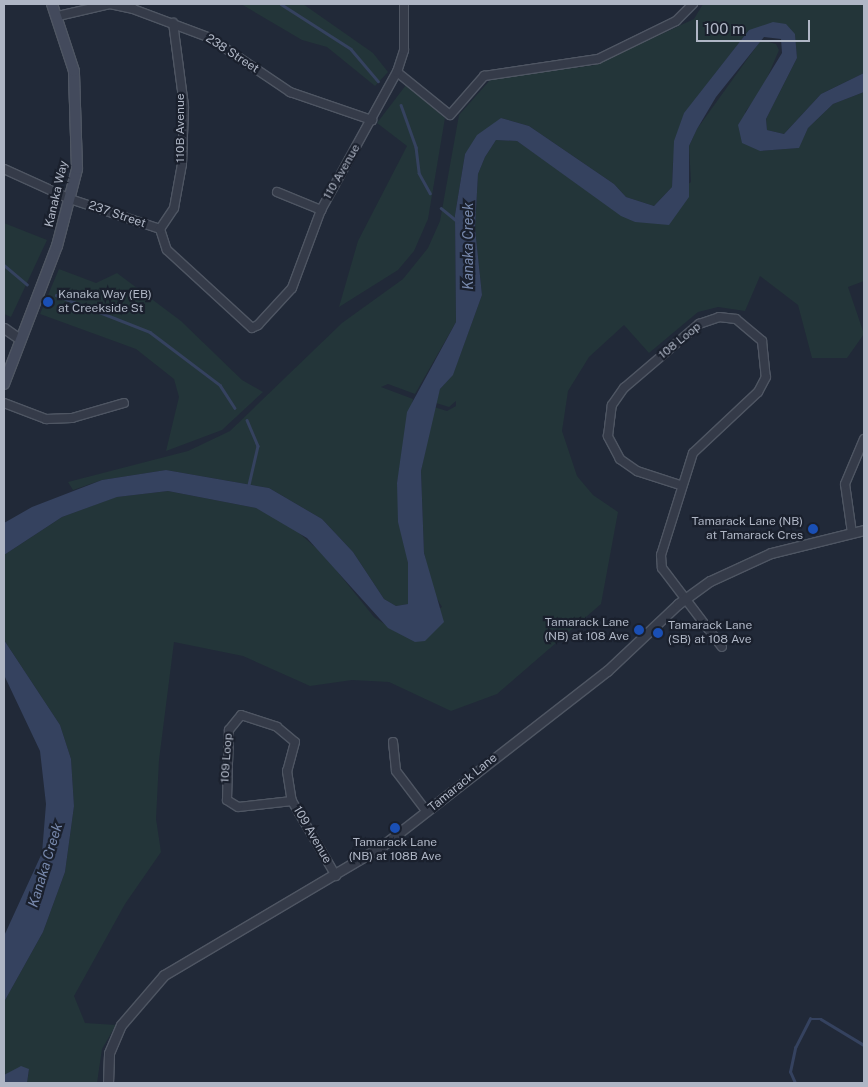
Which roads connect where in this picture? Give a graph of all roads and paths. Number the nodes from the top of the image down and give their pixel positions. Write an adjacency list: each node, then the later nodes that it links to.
1 (52, 4): 4 (main road, Kanaka Way)
2 (404, 4): 6 (street, 110 Avenue)
3 (693, 4): 6 (street)
4 (58, 16): 5 (street, 238 Street); 10 (main road, Kanaka Way)
5 (173, 23): 7 (street, 238 Street); 12 (street, 110B Avenue)
6 (397, 72): 7 (street, 110 Avenue)
7 (372, 120): 11 (street, 110 Avenue)
8 (4, 169): 10 (street, 237 Street)
9 (277, 192): 11 (street)
10 (70, 199): 12 (street, 237 Street); 15 (main road, Kanaka Way)
11 (321, 210): 14 (street, 110 Avenue)
12 (160, 229): 14 (street, 237 Street)
13 (4, 328): 15 (street)
14 (252, 328)
15 (20, 339): 16 (main road, Kanaka Way)
16 (4, 384)
17 (4, 403): 18 (street)
18 (124, 403)
19 (864, 439): 22 (street)
20 (680, 485): 20 (street, 108 Loop); 23 (street, 108 Loop)
21 (864, 530): 22 (street, Tamarack Lane)
22 (852, 533): 23 (street, Tamarack Lane)
23 (684, 599): 24 (street, 108 Loop); 28 (street, Tamarack Lane)
24 (722, 647)
25 (298, 742): 27 (street, 109 Avenue); 27 (street, 109 Loop)
26 (393, 742): 28 (street)
27 (292, 801): 29 (street, 109 Avenue)
28 (427, 812): 29 (street, Tamarack Lane)
29 (336, 876): 30 (street, Tamarack Lane)
30 (108, 1083)

